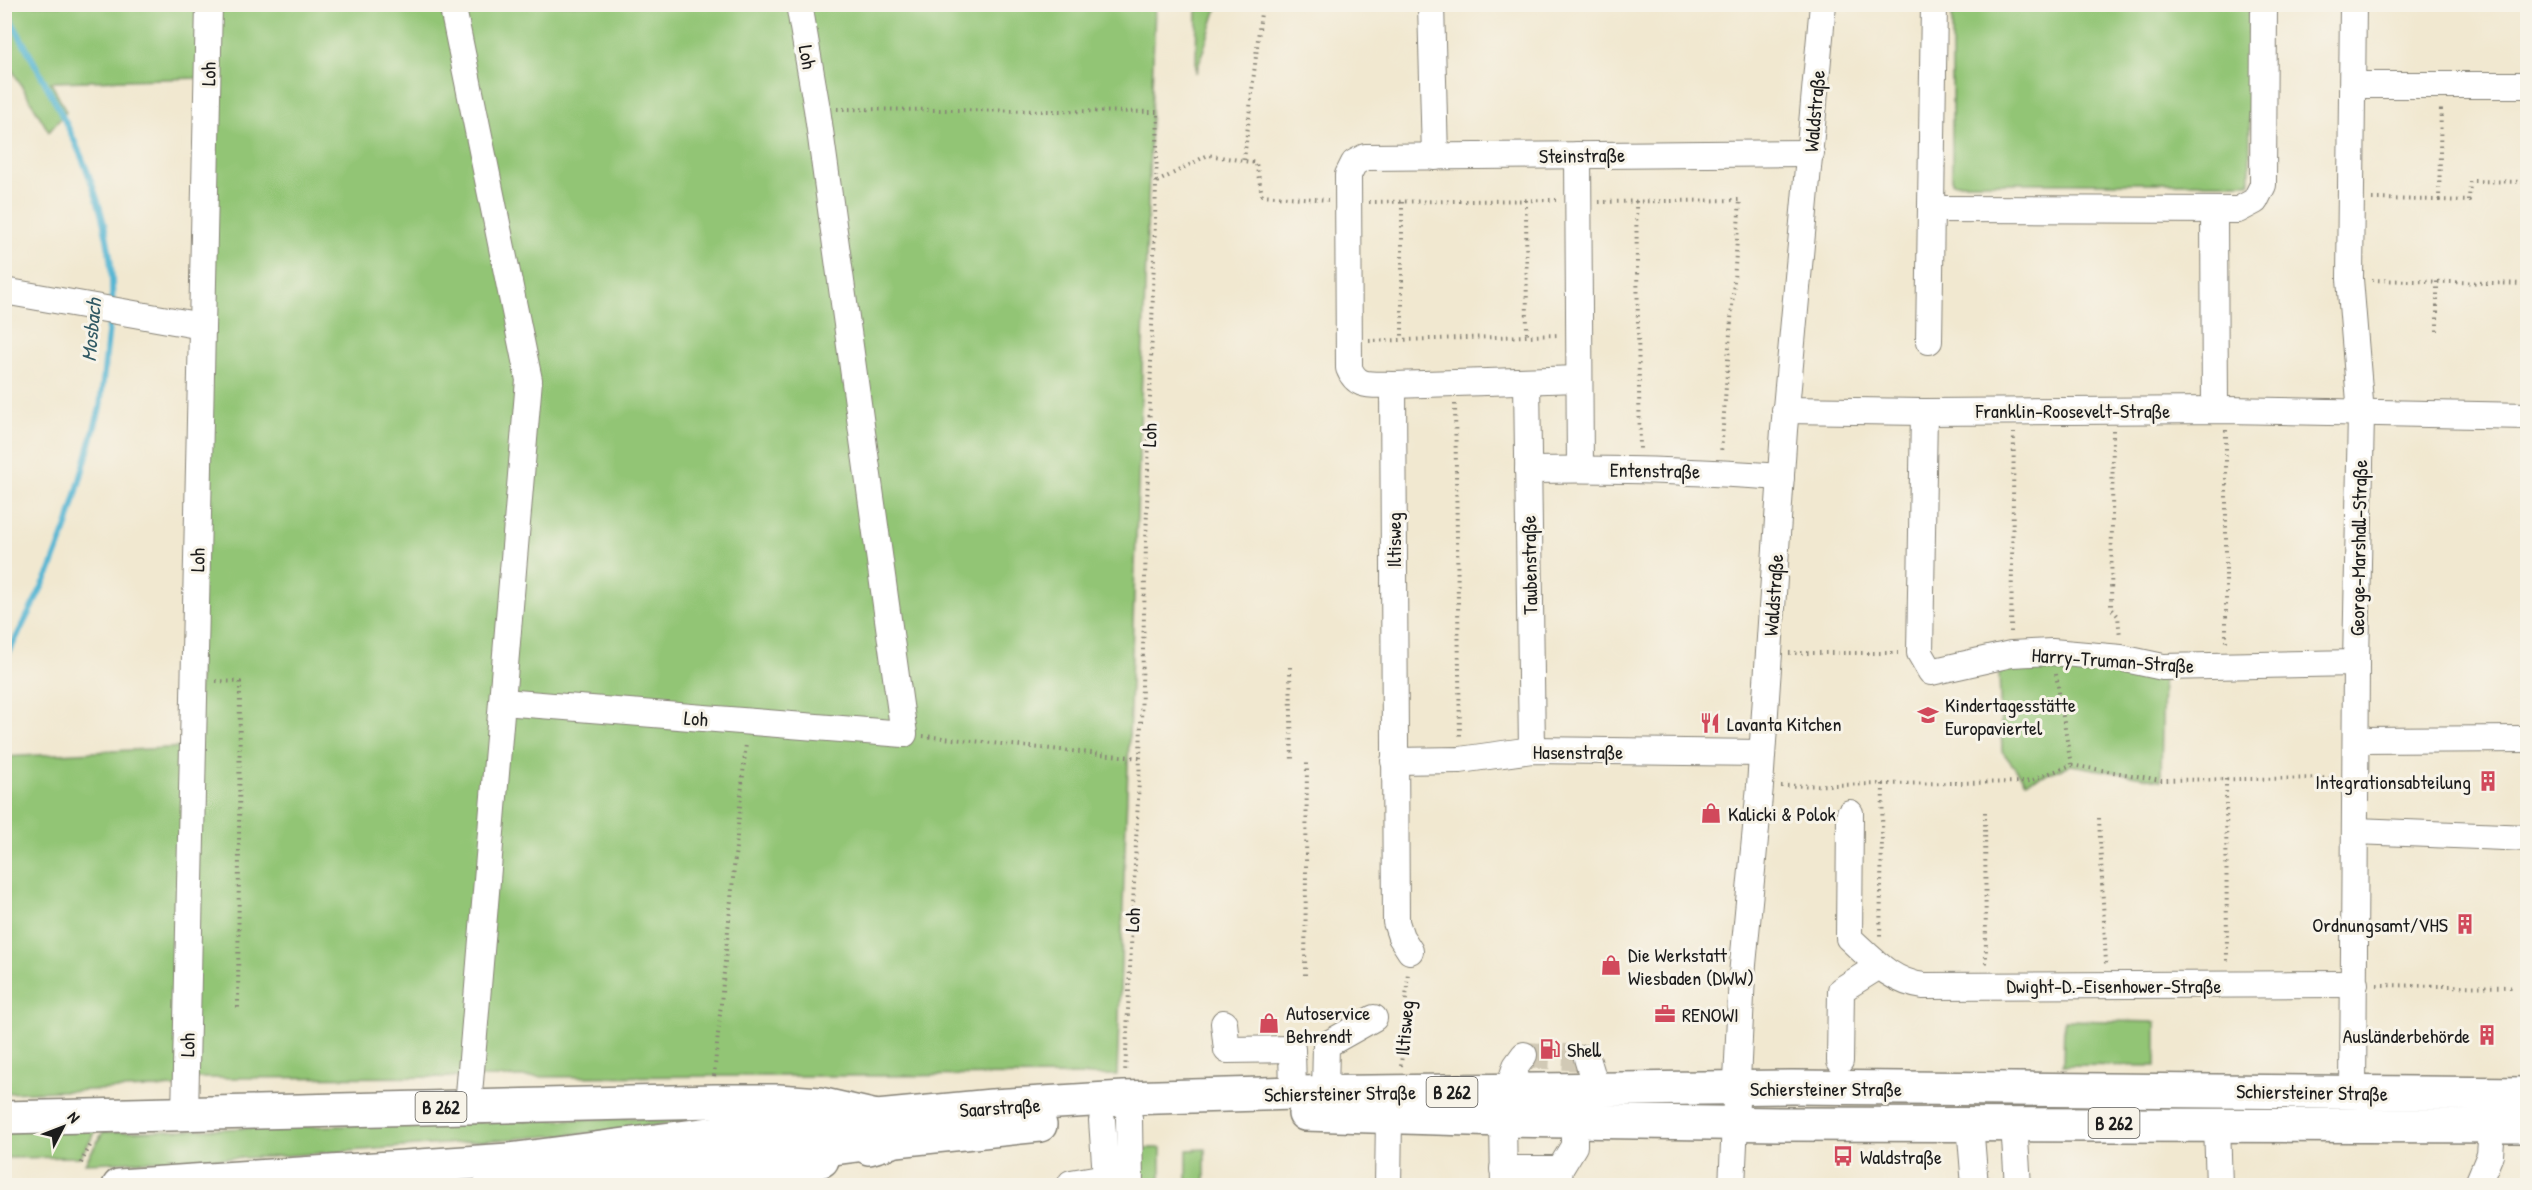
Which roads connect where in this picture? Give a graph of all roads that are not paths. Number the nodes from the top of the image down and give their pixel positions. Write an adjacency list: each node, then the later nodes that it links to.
1 (209, 4): 17 (street, Loh)
2 (452, 4): 31 (street)
3 (799, 4): 31 (street, Loh)
4 (1431, 4): 13 (street)
5 (1823, 4): 11 (street, Waldstraße)
6 (1934, 4): 14 (street)
7 (2264, 4): 15 (street)
8 (2353, 4): 9 (street, George-Marshall-Straße)
9 (2353, 85): 10 (street); 25 (street, George-Marshall-Straße)
10 (2528, 85)
11 (1811, 153): 12 (street, Steinstraße); 22 (street, Waldstraße)
12 (1578, 156): 13 (street, Steinstraße); 19 (street)
13 (1435, 157): 21 (street, Steinstraße)
14 (1931, 209): 15 (street); 18 (street)
15 (2214, 210): 23 (street)
16 (4, 291): 17 (street)
17 (202, 326): 56 (street, Loh)
18 (1929, 340)
19 (1579, 379): 20 (street); 27 (street)
20 (1527, 381): 21 (street); 28 (street, Taubenstraße)
21 (1393, 385): 36 (street, Iltisweg)
22 (1785, 410): 24 (street, Franklin-Roosevelt-Straße); 29 (street, Waldstraße)
23 (2220, 410): 24 (street, Franklin-Roosevelt-Straße); 25 (street, Franklin-Roosevelt-Straße)
24 (1924, 412): 30 (street, Harry-Truman-Straße)
25 (2361, 414): 26 (street, Franklin-Roosevelt-Straße); 30 (street, George-Marshall-Straße)
26 (2528, 416)
27 (1580, 469): 28 (street, Entenstraße); 29 (street, Entenstraße)
28 (1528, 470): 34 (street, Taubenstraße)
29 (1781, 477): 35 (street, Waldstraße)
30 (2356, 663): 33 (street, George-Marshall-Straße)
31 (503, 702): 53 (street)
32 (2528, 739): 33 (street)
33 (2356, 740): 38 (street, George-Marshall-Straße)
34 (1532, 750): 35 (street, Hasenstraße); 36 (street, Hasenstraße)
35 (1762, 753): 48 (street, Waldstraße)
36 (1394, 761): 40 (street, Iltisweg)
37 (1850, 813): 41 (street, Dwight-D.-Eisenhower-Straße)
38 (2356, 831): 39 (street); 42 (street, George-Marshall-Straße)
39 (2528, 838)
40 (1410, 951)
41 (1879, 966): 42 (street, Dwight-D.-Eisenhower-Straße); 47 (street)
42 (2355, 984): 51 (street, George-Marshall-Straße)
43 (1374, 1018): 50 (street)
44 (1224, 1023): 50 (street)
45 (1524, 1055): 54 (street)
46 (1587, 1058): 49 (street)
47 (1840, 1061)
48 (1736, 1089): 49 (main road, Schiersteiner Straße / B 262); 51 (main road, Schiersteiner Straße / B 262); 60 (street, Waldstraße)
49 (1597, 1091): 54 (main road, Schiersteiner Straße / B 262)
50 (1309, 1093): 54 (main road, Schiersteiner Straße / B 262); 55 (main road, Schiersteiner Straße / B 262)
51 (2353, 1093): 52 (main road, Schiersteiner Straße / B 262)
52 (2528, 1094)
53 (468, 1106): 56 (main road, B 262); 66 (main road, B 262)
54 (1505, 1106): 57 (main road, Schiersteiner Straße / B 262); 59 (main road, Schiersteiner Straße / B 262); 68 (street)
55 (1118, 1112): 57 (main road, Schiersteiner Straße / B 262); 66 (main road, Saarstraße / B 262); 70 (street); 74 (street)
56 (185, 1115): 58 (main road, B 262)
57 (1389, 1117): 75 (street)
58 (4, 1118)
59 (1574, 1122): 60 (main road, Schiersteiner Straße / B 262); 69 (street)
60 (1736, 1123): 61 (main road, Schiersteiner Straße / B 262); 76 (street, Waldstraße)
61 (1970, 1124): 62 (main road, Schiersteiner Straße / B 262); 77 (street)
62 (2014, 1124): 63 (main road, Schiersteiner Straße / B 262); 67 (street)
63 (2217, 1125): 65 (main road, Schiersteiner Straße / B 262); 78 (street)
64 (2528, 1126): 65 (main road, Schiersteiner Straße / B 262)
65 (2492, 1127): 79 (street)
66 (886, 1129): 71 (main road, B 262); 72 (main road, B 262); 73 (main road, B 262)
67 (2017, 1173)
68 (1504, 1177): 69 (street)
69 (1559, 1177)
70 (1071, 1183)
71 (120, 1185)
72 (490, 1185)
73 (728, 1185)
74 (1130, 1185)
75 (1388, 1185)
76 (1732, 1185)
77 (1975, 1185)
78 (2219, 1185)
79 (2477, 1185)

